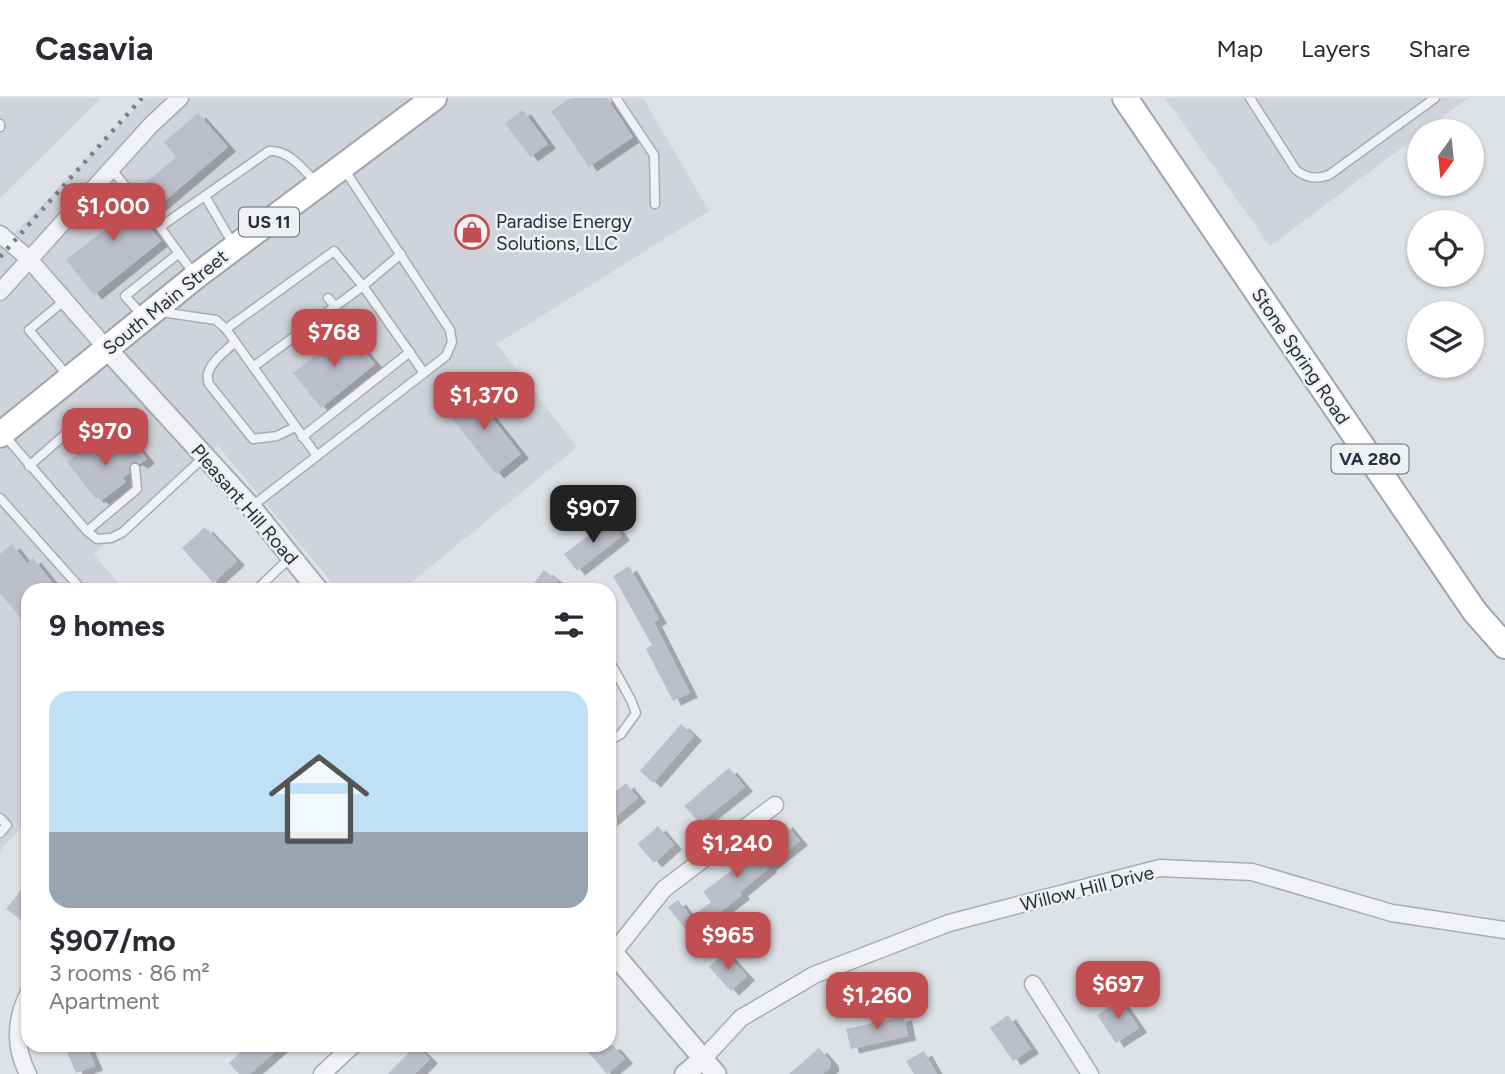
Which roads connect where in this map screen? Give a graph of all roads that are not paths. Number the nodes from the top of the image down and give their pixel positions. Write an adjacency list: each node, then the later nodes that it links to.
1 (180, 98): 8 (street)
2 (434, 98): 7 (main road, South Main Street / US 11)
3 (616, 98): 11 (lane)
4 (1125, 98): 59 (main road, Stone Spring Road / VA 280)
5 (1250, 98): 6 (lane)
6 (1435, 98)
7 (342, 167): 9 (main road, South Main Street / US 11); 16 (lane)
8 (111, 169): 12 (lane); 17 (street)
9 (318, 184): 10 (lane); 14 (main road, South Main Street / US 11)
10 (205, 196): 12 (lane); 14 (lane)
11 (655, 204)
12 (160, 227): 15 (lane)
13 (0, 234): 17 (street, Pleasant Hill Road)
14 (234, 247): 19 (main road, South Main Street / US 11)
15 (179, 253): 19 (lane); 34 (lane)
16 (401, 254): 22 (lane); 42 (lane)
17 (29, 259): 25 (street); 27 (street, Pleasant Hill Road)
18 (308, 270): 20 (lane); 21 (lane); 22 (lane)
19 (195, 277): 34 (main road, South Main Street / US 11)
20 (314, 278)
21 (292, 282): 23 (lane); 24 (lane)
22 (363, 286): 30 (lane); 40 (lane)
23 (279, 291): 28 (lane); 29 (lane)
24 (298, 291)
25 (0, 292)
26 (328, 298): 30 (lane)
27 (65, 300): 39 (street, Pleasant Hill Road); 43 (lane)
28 (285, 300)
29 (265, 302): 31 (lane); 33 (lane)
30 (335, 306): 35 (lane)
31 (271, 311)
32 (311, 312): 35 (lane)
33 (250, 313): 36 (lane); 37 (lane)
34 (149, 314): 37 (lane); 39 (main road, South Main Street / US 11)
35 (317, 319): 41 (lane)
36 (257, 322)
37 (226, 329): 38 (lane)
38 (235, 342): 41 (lane); 44 (lane)
39 (107, 349): 43 (main road, South Main Street / US 11); 49 (street, Pleasant Hill Road)
40 (410, 352): 42 (lane); 46 (lane)
41 (253, 367): 44 (lane)
42 (424, 373): 48 (lane)
43 (69, 378): 45 (main road, South Main Street / US 11)
44 (295, 427): 46 (lane)
45 (1, 434): 50 (lane)
46 (302, 437): 48 (lane)
47 (118, 448): 50 (lane)
48 (317, 456): 53 (lane)
49 (204, 457): 53 (street, Pleasant Hill Road); 54 (lane)
50 (29, 466): 54 (lane)
51 (135, 468): 54 (lane)
52 (0, 498): 56 (lane)
53 (251, 508): 55 (street, Pleasant Hill Road)
54 (87, 531)
55 (291, 557): 57 (lane); 58 (street, Pleasant Hill Road)
56 (76, 583)
57 (263, 583)
58 (312, 583)
59 (1505, 646)
60 (616, 674): 61 (lane)
61 (616, 737)
62 (775, 804): 66 (street)
63 (0, 818): 64 (lane)
64 (0, 833)
65 (1505, 930): 71 (street, Willow Hill Drive)
66 (616, 945)
67 (616, 957): 71 (street)
68 (1033, 984): 75 (street)
69 (21, 1012): 72 (street)
70 (346, 1052): 73 (street)
71 (709, 1067): 74 (street)
72 (28, 1074)
73 (322, 1074)
74 (685, 1074)
75 (1090, 1074)

